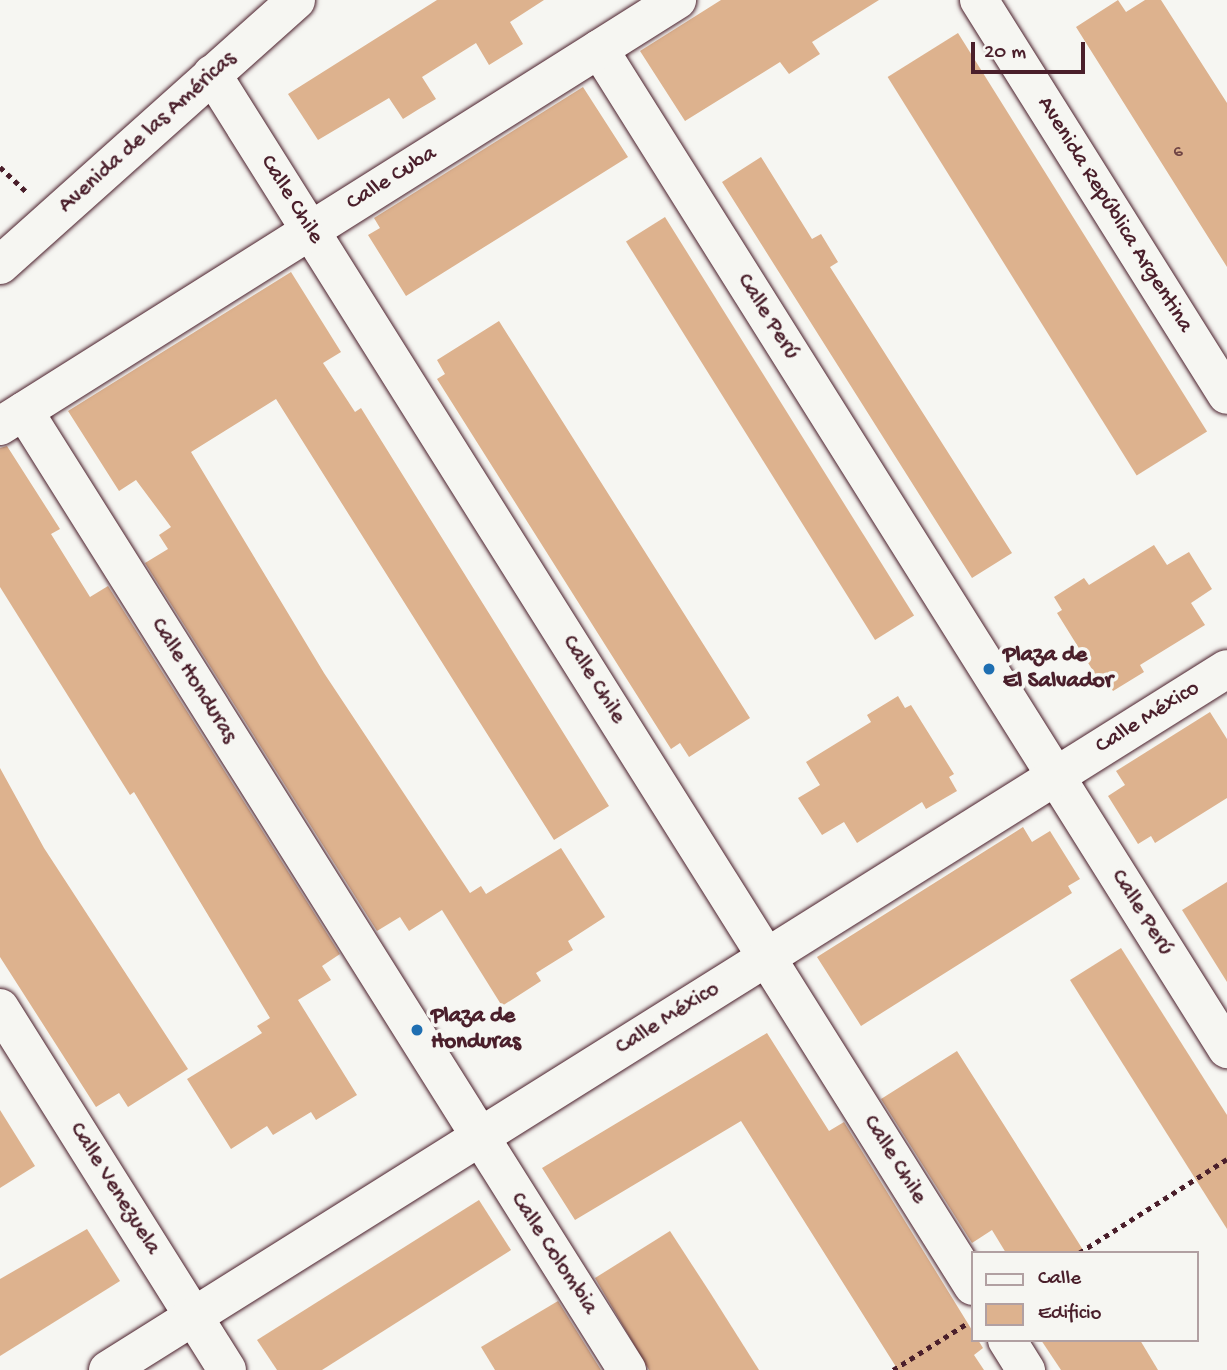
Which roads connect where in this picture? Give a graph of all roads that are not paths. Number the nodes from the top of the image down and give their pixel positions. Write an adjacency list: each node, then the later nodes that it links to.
1 (296, 0): 5 (street, Avenida de las Américas)
2 (677, 0): 4 (street, Calle Cuba)
3 (979, 0): 8 (street, Avenida República Argentina)
4 (599, 49): 6 (street, Calle Cuba); 11 (street, Calle Perú)
5 (212, 74): 6 (street, Calle Chile); 7 (street, Avenida de las Américas)
6 (310, 230): 9 (street, Calle Cuba); 12 (street, Calle Chile)
7 (0, 265)
8 (1227, 395)
9 (12, 418): 15 (street, Calle Honduras)
10 (1227, 669): 11 (street, Calle México)
11 (1055, 777): 12 (street, Calle México); 14 (street, Calle Perú)
12 (767, 957): 15 (street, Calle México); 16 (street, Calle Chile)
13 (0, 1008): 17 (street, Calle Venezuela)
14 (1227, 1049)
15 (478, 1138): 17 (street, Calle México); 21 (street, Calle Colombia)
16 (972, 1284)
17 (194, 1316): 19 (street, Calle México); 20 (street, Calle Venezuela)
18 (1008, 1342): 22 (street)
19 (108, 1370)
20 (227, 1370)
21 (626, 1370)
22 (1026, 1370)

